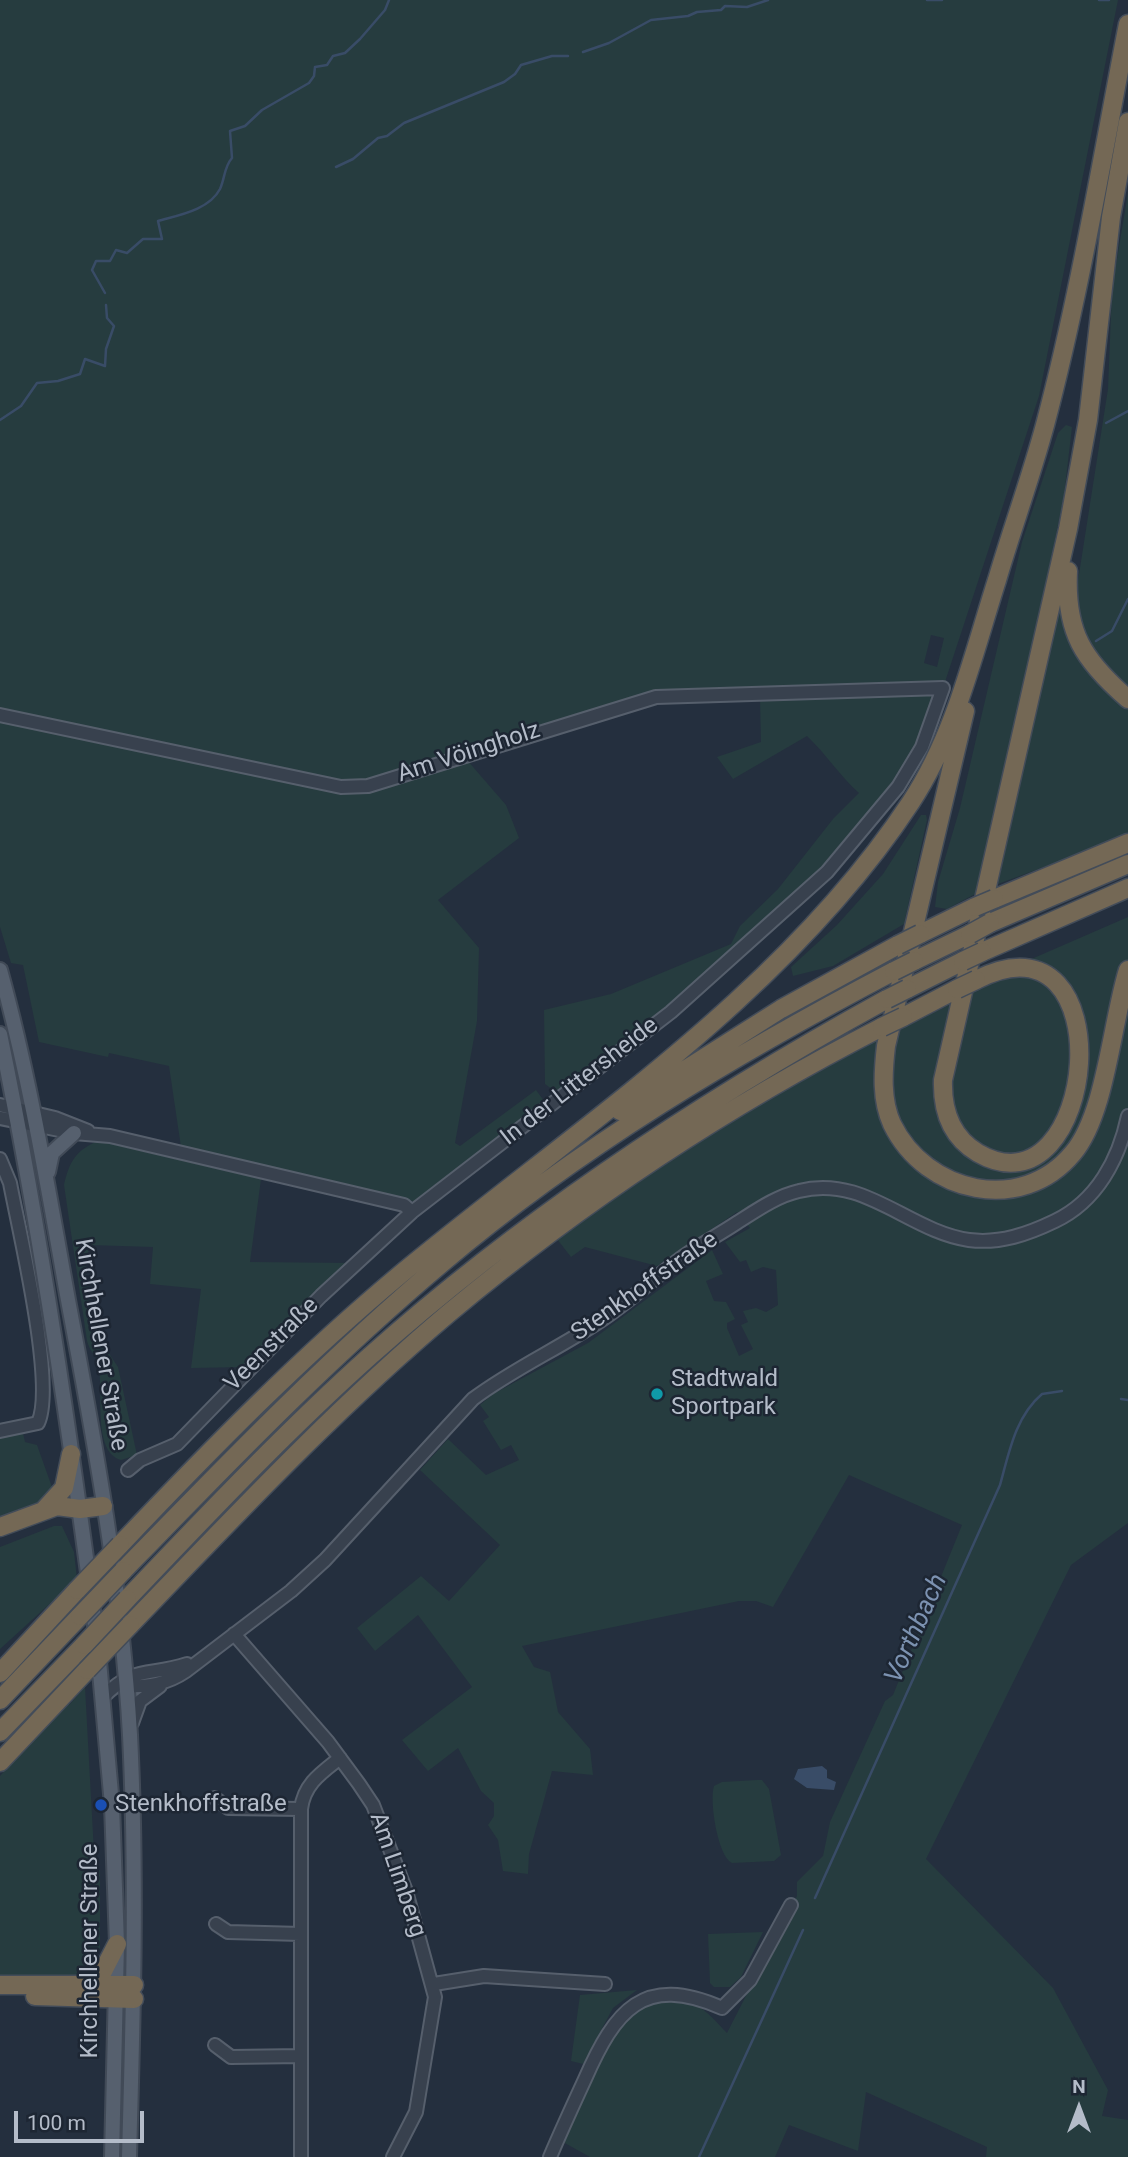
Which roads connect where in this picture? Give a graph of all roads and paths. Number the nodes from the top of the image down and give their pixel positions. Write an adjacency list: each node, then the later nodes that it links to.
1 (1128, 24): 4 (highway)
2 (1128, 122): 3 (highway)
3 (1069, 529): 6 (highway); 11 (highway)
4 (985, 619): 13 (highway); 28 (highway)
5 (943, 688): 7 (street, Am Vöingholz); 27 (street, In der Littersheide)
6 (1128, 699)
7 (0, 715)
8 (1128, 843): 11 (highway)
9 (1128, 864): 47 (highway, bridge)
10 (1128, 888): 24 (highway, bridge)
11 (991, 894): 28 (highway, bridge); 29 (highway, bridge)
12 (0, 970): 21 (main road, Kirchhellener Straße)
13 (1128, 970)
14 (0, 1034): 15 (main road, Kirchhellener Straße)
15 (5, 1057): 16 (main road); 18 (main road, Kirchhellener Straße)
16 (0, 1084)
17 (0, 1105): 18 (street)
18 (16, 1115): 20 (street); 21 (street); 31 (main road, Kirchhellener Straße)
19 (1128, 1116): 38 (street, Stenkhoffstraße)
20 (0, 1118)
21 (35, 1119): 22 (street); 23 (street); 26 (main road, Kirchhellener Straße)
22 (74, 1133): 23 (street); 26 (main road)
23 (91, 1133): 27 (street)
24 (631, 1153): 29 (highway); 39 (highway, bridge)
25 (0, 1159): 30 (street)
26 (47, 1180): 33 (main road, Kirchhellener Straße)
27 (412, 1212): 32 (street, Veenstraße)
28 (453, 1232): 42 (highway, bridge)
29 (551, 1235): 39 (highway, bridge)
30 (0, 1431)
31 (71, 1454): 34 (main road, Kirchhellener Straße); 35 (highway)
32 (128, 1470)
33 (103, 1506): 34 (highway); 40 (main road, Kirchhellener Straße)
34 (80, 1509): 35 (highway); 37 (highway); 39 (main road, Kirchhellener Straße)
35 (42, 1511): 36 (highway)
36 (0, 1527)
37 (0, 1540)
38 (234, 1634): 41 (street, Stenkhoffstraße); 50 (street, Am Limberg)
39 (94, 1657): 45 (main road, Kirchhellener Straße); 46 (main road, Kirchhellener Straße); 48 (highway); 51 (highway)
40 (123, 1658): 43 (street); 45 (main road, Kirchhellener Straße)
41 (198, 1661): 43 (street, Stenkhoffstraße); 44 (street, Stenkhoffstraße)
42 (0, 1671)
43 (146, 1671): 45 (street, Stenkhoffstraße)
44 (173, 1680): 45 (street, Stenkhoffstraße); 49 (street, Kirchhellener Straße)
45 (122, 1682): 46 (street, Stenkhoffstraße); 49 (main road, Kirchhellener Straße)
46 (103, 1697): 57 (main road, Kirchhellener Straße)
47 (0, 1700)
48 (0, 1732)
49 (130, 1733): 62 (main road, Kirchhellener Straße)
50 (340, 1758): 53 (street); 58 (street, Am Limberg)
51 (0, 1762)
52 (215, 1798): 53 (street)
53 (301, 1809): 56 (street)
54 (791, 1905): 70 (street)
55 (216, 1924): 56 (street)
56 (301, 1934): 65 (street)
57 (117, 1944): 60 (highway); 62 (main road, Kirchhellener Straße)
58 (434, 1983): 59 (street); 69 (street, Am Limberg)
59 (605, 1983)
60 (80, 1984): 61 (highway); 62 (highway)
61 (0, 1986)
62 (125, 1992): 63 (highway); 66 (main road, Kirchhellener Straße); 67 (main road, Kirchhellener Straße)
63 (0, 1996)
64 (215, 2045): 65 (street)
65 (301, 2056): 68 (street)
66 (112, 2157)
67 (129, 2157)
68 (301, 2157)
69 (393, 2157)
70 (550, 2157)

